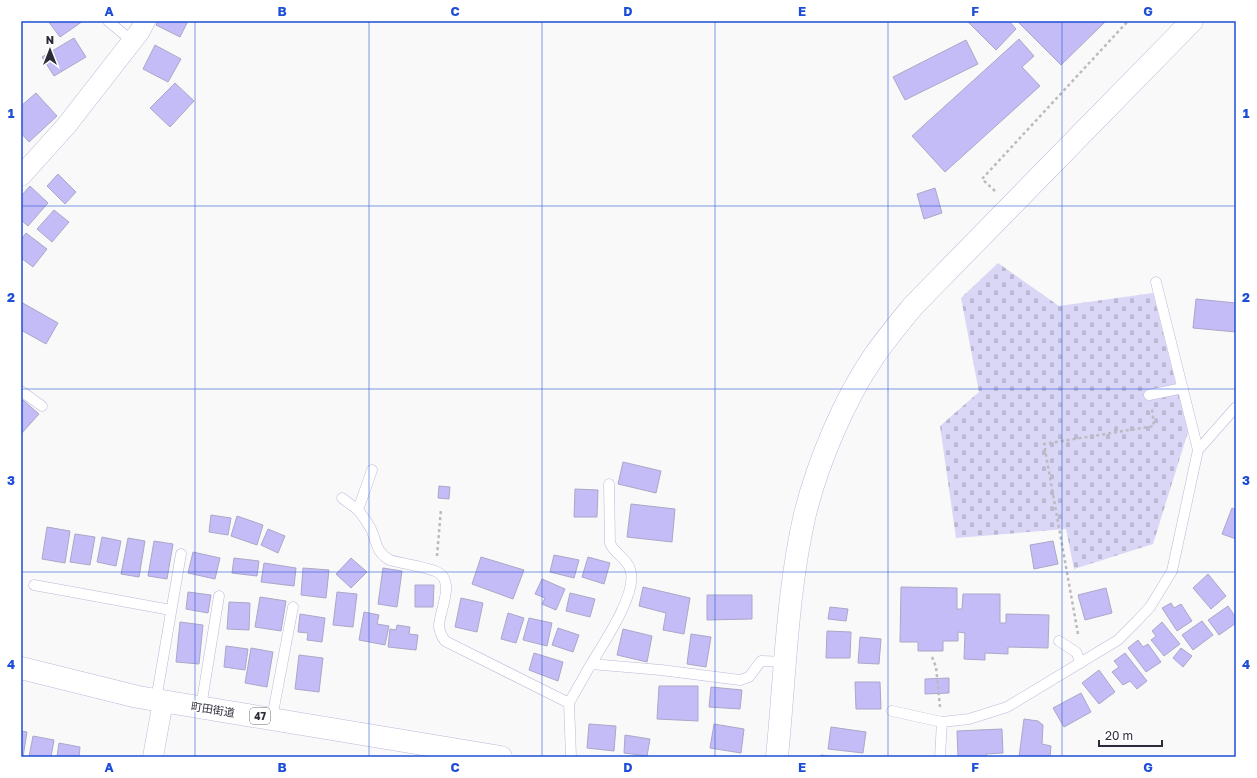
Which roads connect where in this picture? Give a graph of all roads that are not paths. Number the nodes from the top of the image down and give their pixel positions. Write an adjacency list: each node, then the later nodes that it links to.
1 (108, 21): 4 (lane)
2 (146, 21): 4 (street)
3 (1192, 21): 23 (street)
4 (132, 41): 5 (street)
5 (21, 176)
6 (1156, 282): 7 (lane)
7 (1183, 388): 9 (lane); 12 (lane)
8 (21, 391): 10 (lane)
9 (1149, 395)
10 (42, 406)
11 (1236, 407): 12 (lane)
12 (1198, 450): 24 (lane)
13 (372, 470): 16 (lane)
14 (609, 484): 25 (lane)
15 (342, 498): 16 (lane)
16 (358, 510): 28 (lane)
17 (181, 554): 21 (lane)
18 (34, 585): 21 (lane)
19 (219, 596): 29 (lane)
20 (292, 607): 31 (lane)
21 (171, 610): 27 (lane)
22 (1059, 641): 24 (lane)
23 (786, 662): 25 (lane); 36 (street)
24 (1081, 663): 32 (lane)
25 (591, 664): 28 (lane)
26 (21, 668): 27 (street, 町田街道 / 47)
27 (160, 701): 29 (street, 町田街道 / 47); 33 (street)
28 (570, 703): 35 (lane)
29 (201, 707): 31 (street, 町田街道 / 47)
30 (892, 711): 32 (lane)
31 (272, 718): 34 (street, 町田街道 / 47)
32 (942, 722): 37 (lane)
33 (153, 757)
34 (501, 757)
35 (571, 757)
36 (777, 757)
37 (940, 757)

